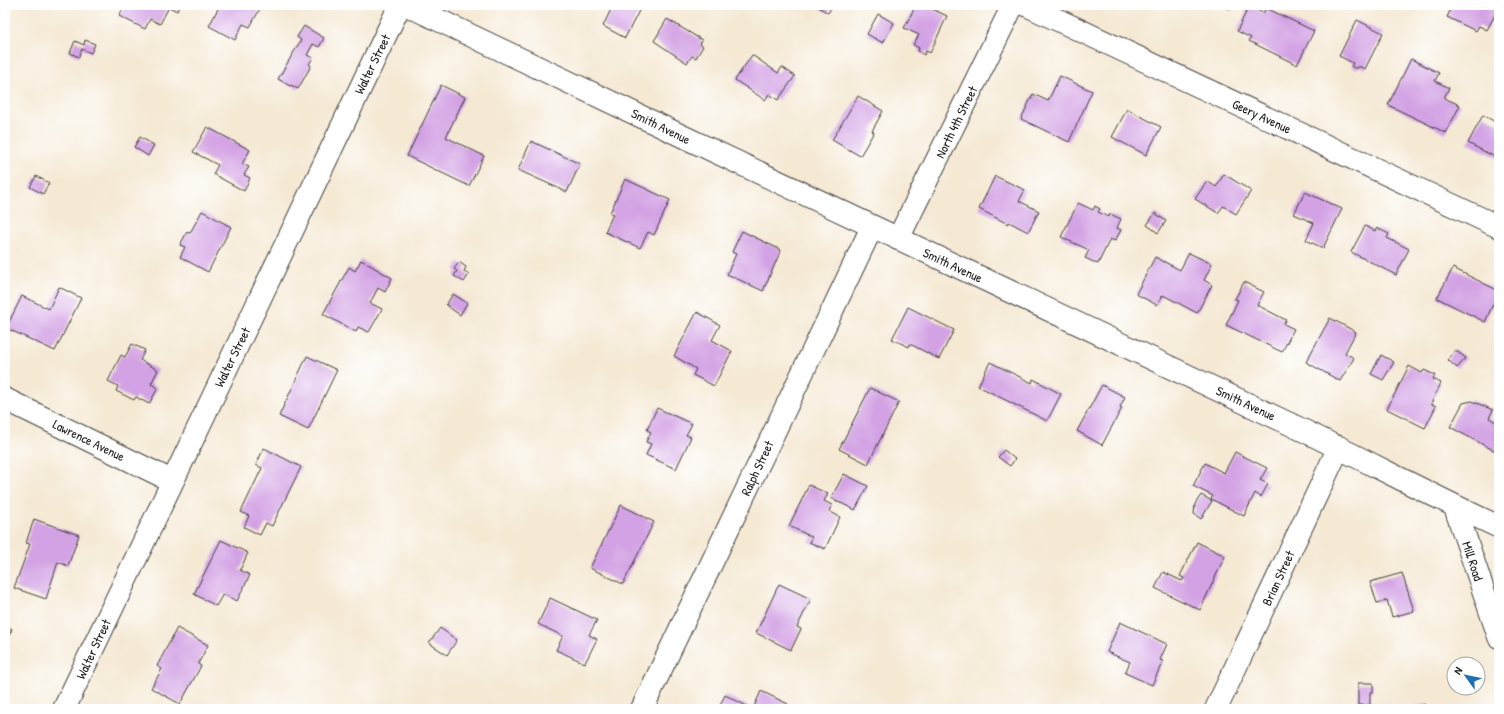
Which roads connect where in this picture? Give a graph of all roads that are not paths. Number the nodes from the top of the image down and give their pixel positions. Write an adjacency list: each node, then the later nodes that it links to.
1 (400, 5): 10 (street, Walter Street)
2 (407, 5): 5 (street, Smith Avenue)
3 (1013, 5): 7 (street, North 4th Street)
4 (1026, 5): 6 (street, Geery Avenue)
5 (872, 227): 7 (street, Smith Avenue); 15 (street, Ralph Street)
6 (1499, 227)
7 (898, 239): 9 (street, Smith Avenue)
8 (5, 399): 10 (street, Lawrence Avenue)
9 (1340, 447): 11 (street, Smith Avenue); 16 (street, Brian Street)
10 (172, 481): 14 (street, Walter Street)
11 (1456, 507): 12 (street, Smith Avenue); 13 (street, Mill Road)
12 (1499, 527)
13 (1499, 637)
14 (64, 709)
15 (642, 709)
16 (1216, 709)

